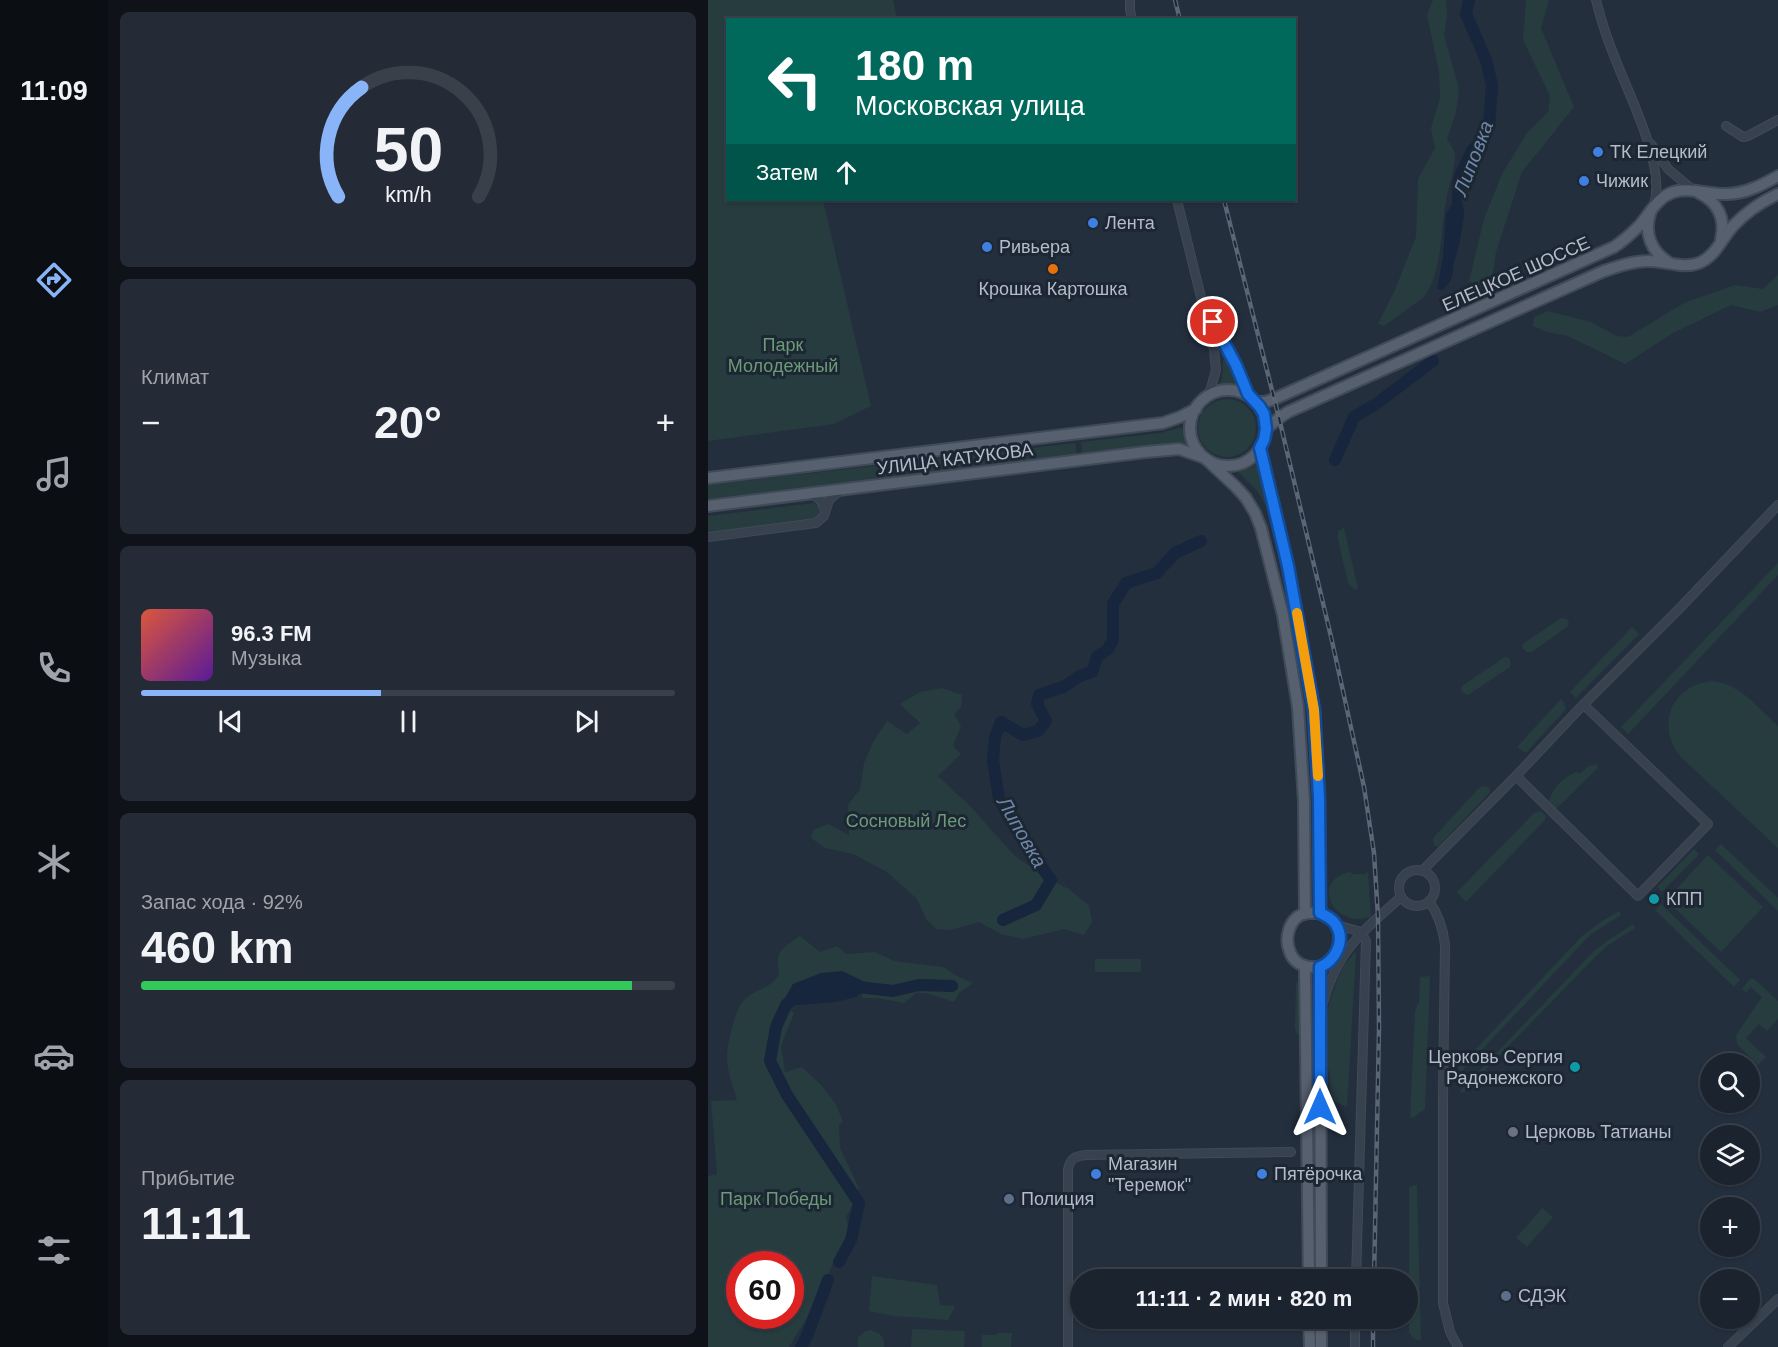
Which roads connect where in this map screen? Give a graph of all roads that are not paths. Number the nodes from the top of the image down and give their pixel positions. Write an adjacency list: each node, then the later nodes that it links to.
1 (1130, 0): 3 (street)
2 (1596, 0): 6 (street)
3 (1132, 18)
4 (1778, 120): 5 (street)
5 (1726, 126)
6 (1647, 138): 8 (street); 11 (street)
7 (1778, 176): 8 (main road, ЕЛЕЦКОЕ ШОССЕ)
8 (1693, 191): 11 (main road, ЕЛЕЦКОЕ ШОССЕ); 12 (main road)
9 (1778, 194): 12 (main road, ЕЛЕЦКОЕ ШОССЕ)
10 (1177, 201): 14 (street)
11 (1652, 209): 13 (main road); 16 (main road, ЕЛЕЦКОЕ ШОССЕ)
12 (1717, 247): 13 (main road, ЕЛЕЦКОЕ ШОССЕ)
13 (1674, 264): 18 (main road, ЕЛЕЦКОЕ ШОССЕ)
14 (1204, 307): 15 (street); 16 (street)
15 (1209, 395): 16 (main road); 17 (main road)
16 (1252, 398): 18 (main road)
17 (1196, 409): 20 (main road); 21 (main road, УЛИЦА КАТУКОВА)
18 (1266, 429): 19 (main road)
19 (1260, 448): 20 (main road); 33 (main road)
20 (1205, 458): 22 (main road, УЛИЦА КАТУКОВА); 34 (main road)
21 (708, 478)
22 (842, 489): 23 (main road, УЛИЦА КАТУКОВА); 26 (street)
23 (808, 494): 25 (main road, УЛИЦА КАТУКОВА); 26 (street)
24 (1778, 505): 28 (street)
25 (708, 506)
26 (824, 516): 27 (street)
27 (708, 537)
28 (1584, 705): 29 (street); 29 (street)
29 (1516, 776): 30 (street)
30 (1422, 871): 31 (street); 32 (street)
31 (1401, 897): 32 (street); 36 (street)
32 (1429, 901): 54 (street)
33 (1320, 913): 34 (main road); 35 (main road)
34 (1305, 914): 39 (main road)
35 (1337, 925): 36 (street); 38 (main road)
36 (1361, 932): 37 (street); 45 (street)
37 (1345, 951): 38 (street); 41 (street)
38 (1332, 960): 40 (main road)
39 (1305, 967): 40 (main road); 43 (main road)
40 (1320, 967): 41 (main road)
41 (1319, 1019): 44 (main road)
42 (1291, 1152): 50 (street)
43 (1309, 1269)
44 (1321, 1269)
45 (1356, 1269)
46 (1778, 1299): 55 (street)
47 (1309, 1329): 51 (main road)
48 (1321, 1329): 52 (main road)
49 (1355, 1329): 53 (street)
50 (1068, 1347)
51 (1310, 1347)
52 (1321, 1347)
53 (1355, 1347)
54 (1458, 1347)
55 (1728, 1347)

